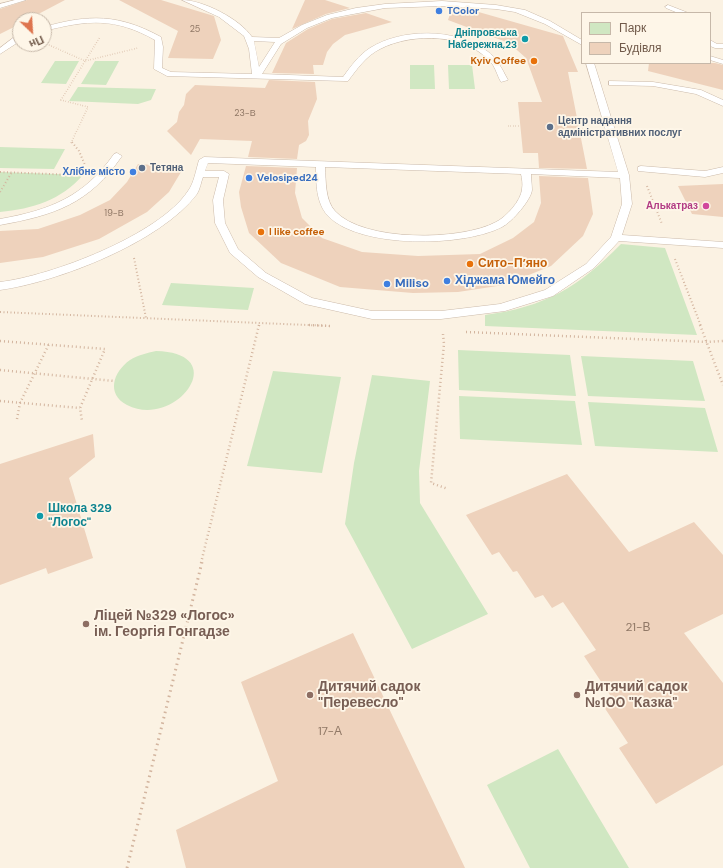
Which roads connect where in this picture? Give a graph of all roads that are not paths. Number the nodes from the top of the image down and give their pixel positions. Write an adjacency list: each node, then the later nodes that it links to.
1 (23, 0): 4 (lane)
2 (185, 0): 8 (lane)
3 (664, 0): 5 (lane)
4 (0, 6)
5 (669, 10): 6 (lane)
6 (679, 12)
7 (52, 27): 18 (lane)
8 (250, 39): 9 (lane); 18 (lane)
9 (280, 40): 10 (lane); 18 (lane)
10 (581, 42)
11 (12, 43): 14 (lane)
12 (711, 43): 13 (lane)
13 (723, 46)
14 (0, 52)
15 (711, 58): 16 (lane)
16 (723, 62)
17 (590, 64): 28 (lane)
18 (256, 77): 19 (lane)
19 (504, 80)
20 (612, 83): 21 (lane)
21 (723, 103)
22 (117, 156): 29 (lane)
23 (320, 164): 26 (lane); 26 (lane); 27 (lane)
24 (641, 169): 25 (lane)
25 (723, 170)
26 (526, 172): 28 (lane)
27 (200, 174): 30 (lane); 32 (lane)
28 (624, 175): 30 (lane)
29 (0, 222)
30 (616, 238): 31 (lane)
31 (723, 245)
32 (0, 286)

